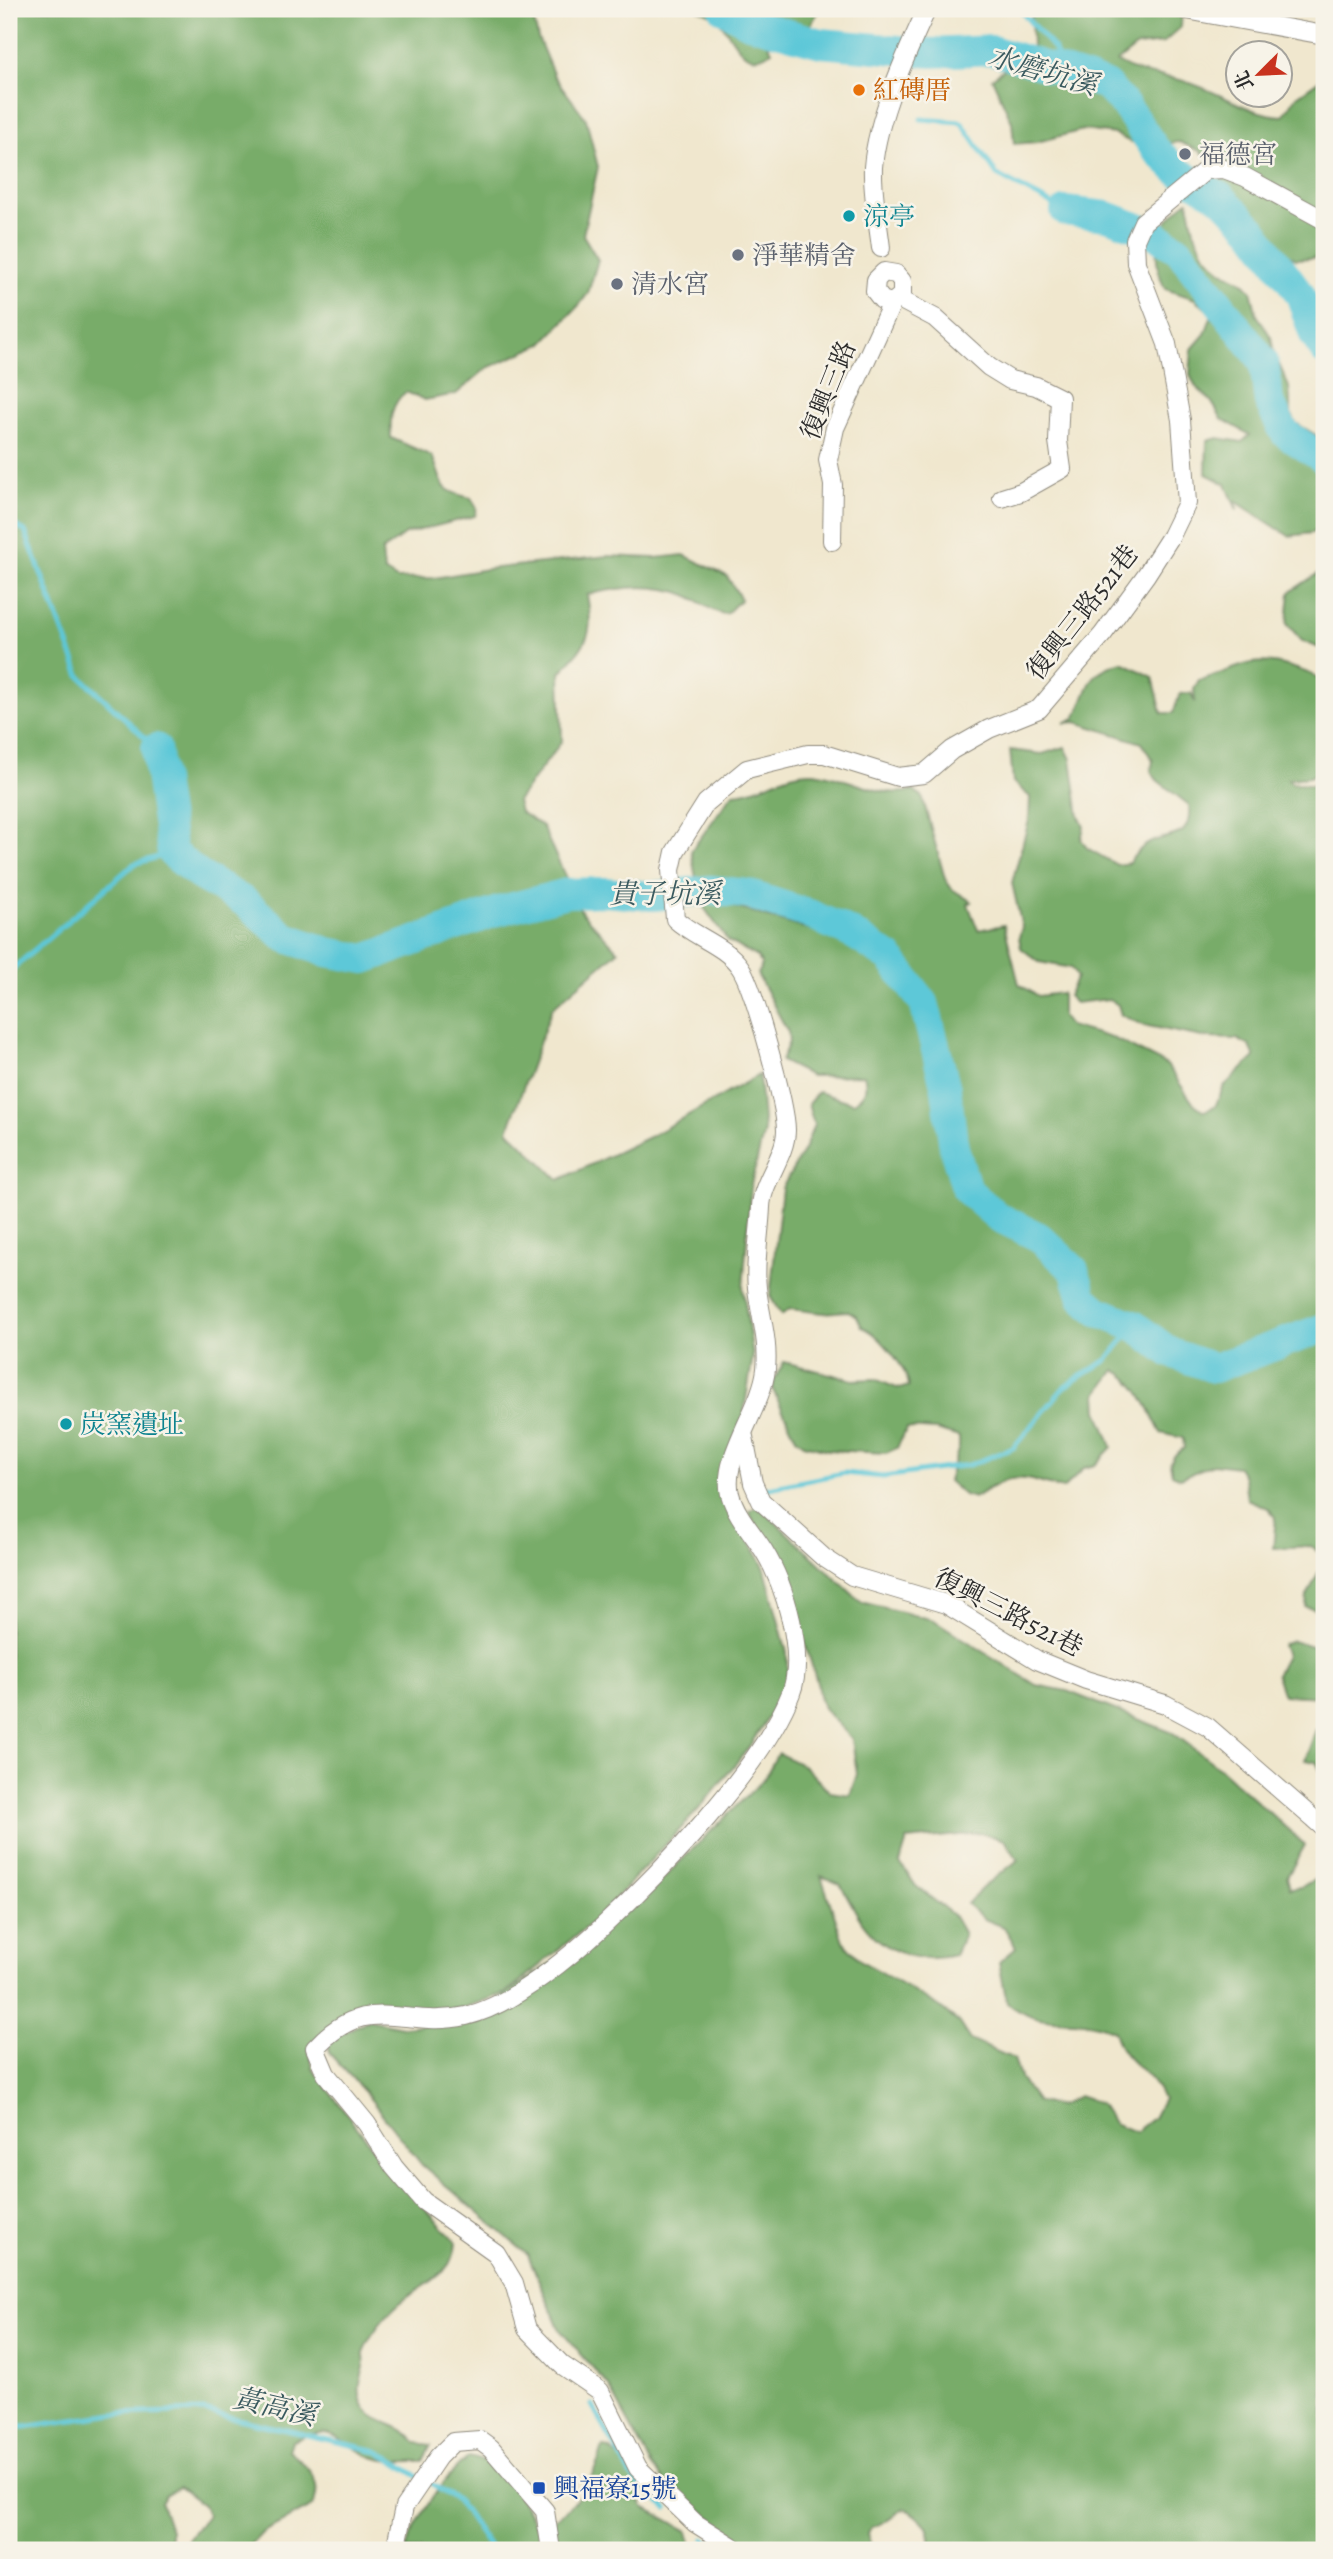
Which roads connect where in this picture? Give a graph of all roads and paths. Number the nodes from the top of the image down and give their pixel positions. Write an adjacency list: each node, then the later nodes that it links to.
1 (927, 9): 5 (street)
2 (1181, 9): 3 (street)
3 (1324, 35)
4 (1324, 220): 8 (street, 復興三路521巷)
5 (881, 248)
6 (1002, 498): 7 (street, 復興三路)
7 (832, 541)
8 (744, 1437): 9 (street, 復興三路521巷); 12 (street, 復興三路521巷)
9 (1324, 1828)
10 (395, 2550): 11 (street)
11 (551, 2550)
12 (737, 2550)

